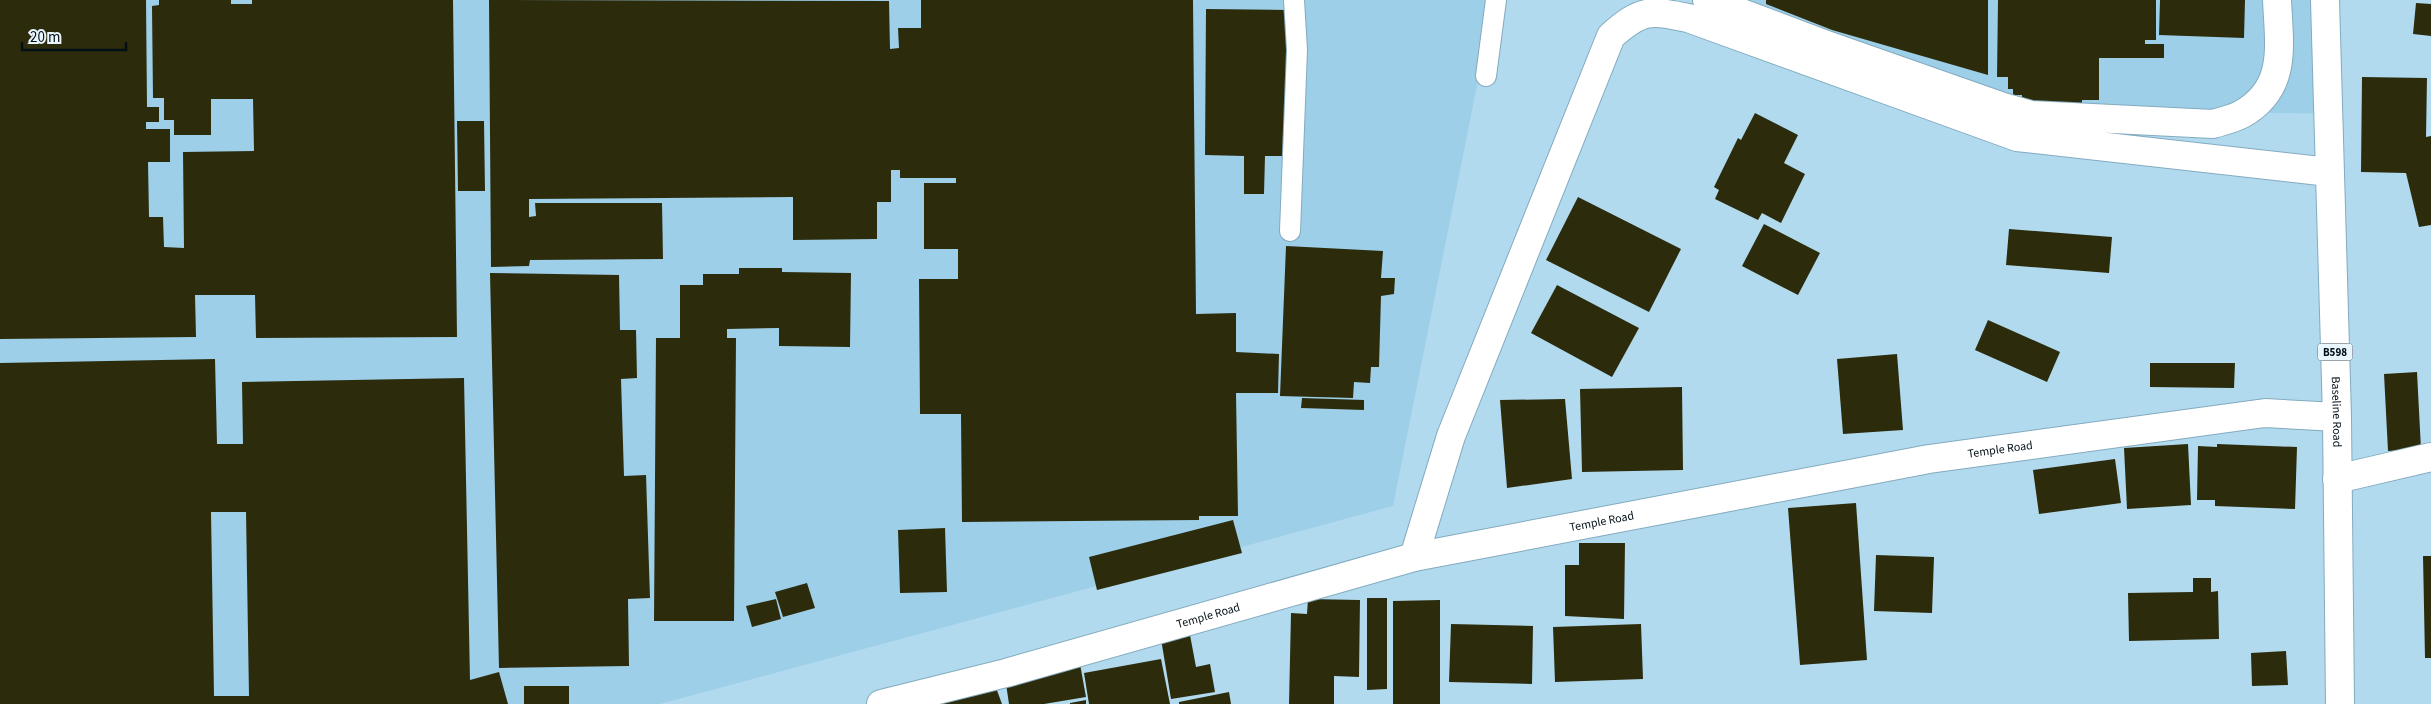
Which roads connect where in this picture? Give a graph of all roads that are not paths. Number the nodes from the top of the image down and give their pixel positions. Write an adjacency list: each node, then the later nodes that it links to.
1 (1294, 0): 8 (lane)
2 (1496, 0): 6 (lane)
3 (1707, 0): 4 (street)
4 (2276, 0)
5 (2325, 0): 7 (street, Baseline Road / B598)
6 (1486, 76)
7 (2329, 172): 9 (street, Baseline Road / B598); 12 (street)
8 (1290, 231)
9 (2336, 417): 11 (street, Baseline Road / B598); 12 (street, Temple Road)
10 (2431, 458): 11 (street)
11 (2337, 479): 14 (street, Baseline Road / B598)
12 (1414, 557): 13 (street, Temple Road)
13 (881, 704)
14 (2340, 704)

